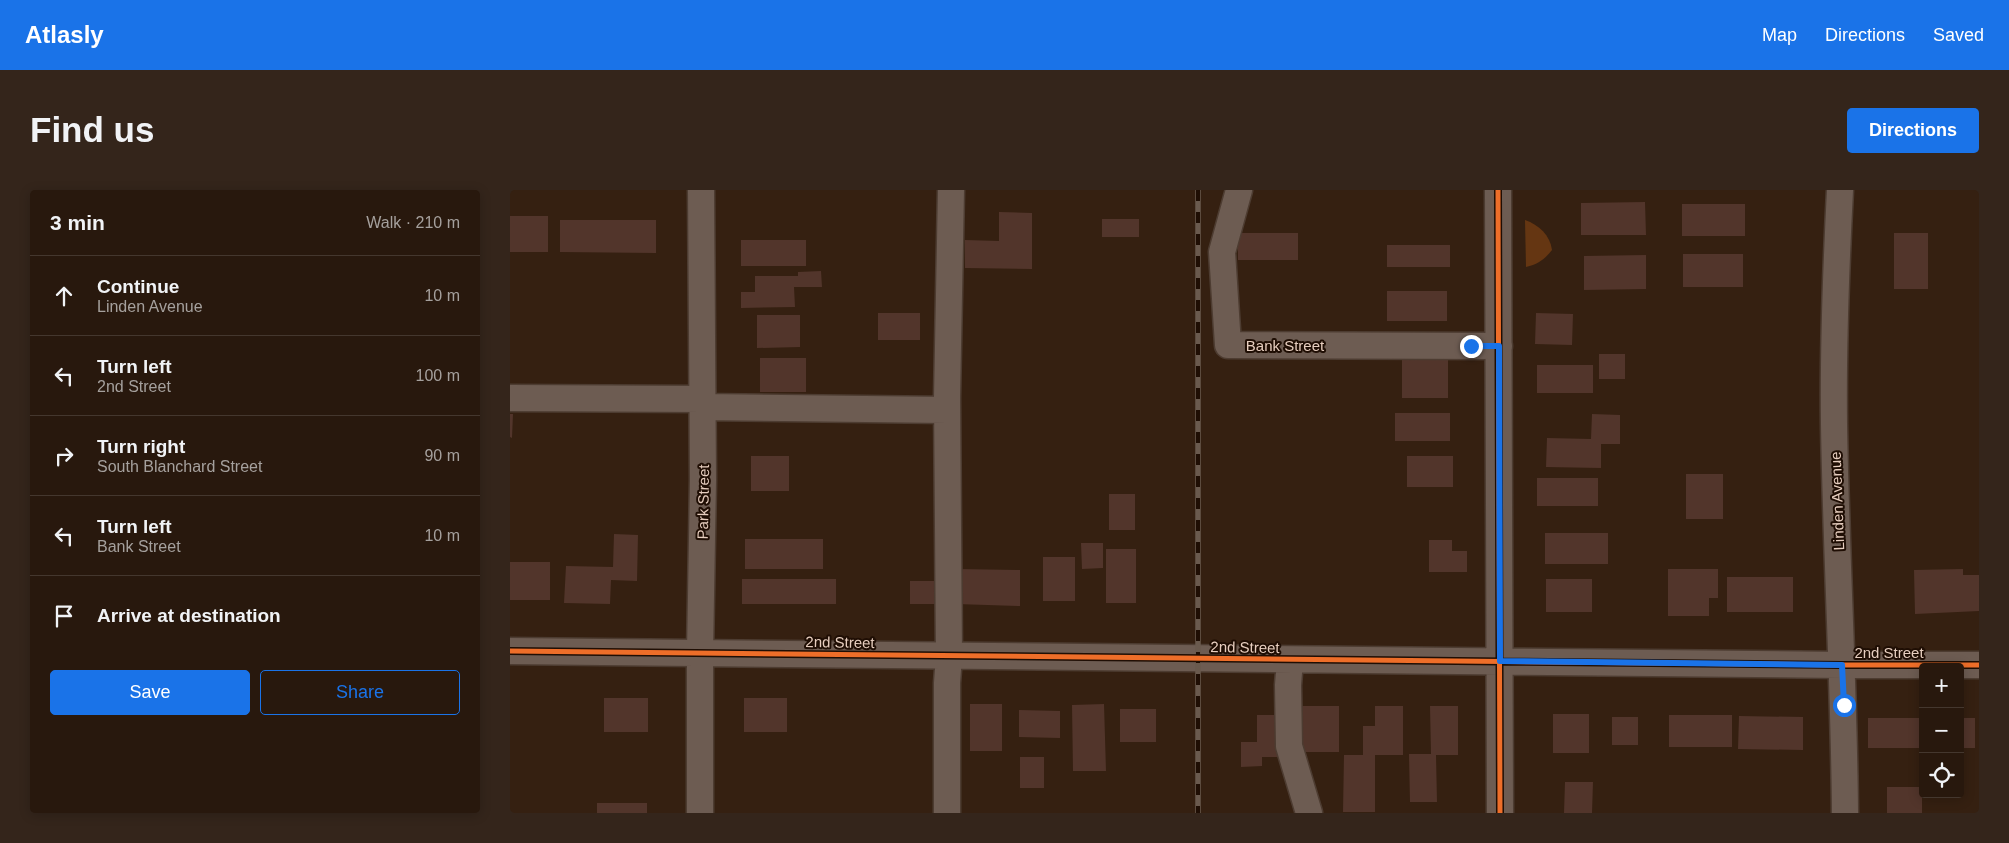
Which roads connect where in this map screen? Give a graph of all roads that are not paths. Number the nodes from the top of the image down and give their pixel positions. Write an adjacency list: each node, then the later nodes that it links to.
1 (701, 190): 8 (street, Park Street)
2 (951, 190): 9 (street)
3 (1239, 190): 6 (street, Bank Street)
4 (1498, 190): 6 (street)
5 (1840, 190): 16 (street, Linden Avenue)
6 (1499, 346): 14 (street)
7 (510, 398): 8 (street)
8 (703, 403): 9 (street); 11 (street, Park Street)
9 (947, 410): 12 (street)
10 (510, 650): 11 (street, 2nd Street)
11 (700, 653): 12 (street, 2nd Street); 17 (street, Park Street)
12 (949, 656): 13 (street, 2nd Street); 18 (street)
13 (1290, 660): 14 (street, 2nd Street); 19 (street)
14 (1500, 661): 16 (street, 2nd Street); 20 (street)
15 (1979, 664): 16 (street, 2nd Street)
16 (1842, 665): 21 (street, Linden Avenue)
17 (700, 813)
18 (948, 813)
19 (1309, 813)
20 (1500, 813)
21 (1845, 813)

